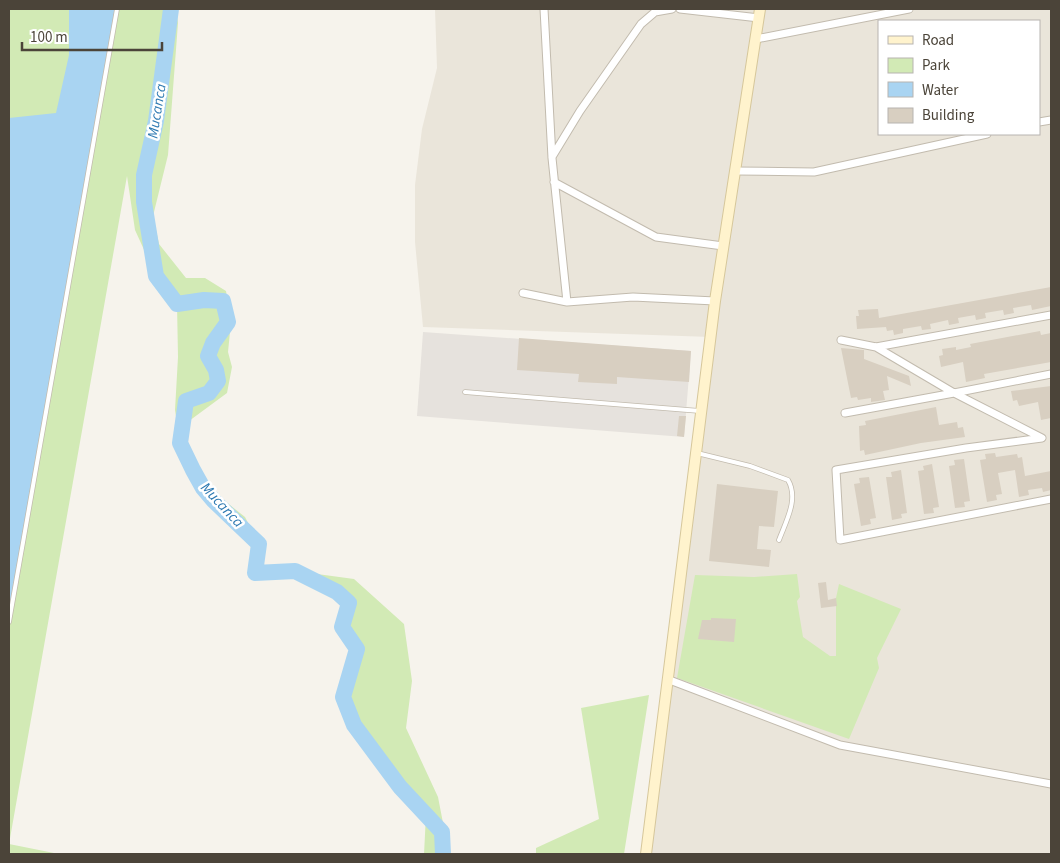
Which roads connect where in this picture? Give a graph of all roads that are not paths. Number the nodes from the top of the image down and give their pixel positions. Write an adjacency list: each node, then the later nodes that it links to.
1 (117, 9): 29 (lane)
2 (544, 9): 9 (street)
3 (672, 9): 9 (street)
4 (680, 9): 6 (street)
5 (909, 9): 7 (street)
6 (760, 13): 7 (street)
7 (756, 39): 10 (street)
8 (982, 135): 10 (street)
9 (552, 158): 11 (street)
10 (736, 171): 12 (street)
11 (554, 182): 12 (street); 15 (street)
12 (723, 246): 14 (street)
13 (522, 293): 15 (street)
14 (716, 301): 15 (street); 22 (street)
15 (567, 302)
16 (1051, 315): 18 (street)
17 (841, 340): 18 (street)
18 (876, 347): 21 (street)
19 (1051, 374): 21 (street)
20 (464, 392): 22 (lane)
21 (954, 393): 23 (street); 24 (street)
22 (702, 411): 26 (street)
23 (844, 413)
24 (1042, 438): 25 (street); 27 (street)
25 (1051, 438)
26 (697, 452): 28 (lane); 30 (street)
27 (1051, 499)
28 (780, 540)
29 (9, 622)
30 (667, 678): 31 (street); 32 (street)
31 (1051, 784)
32 (646, 854)

